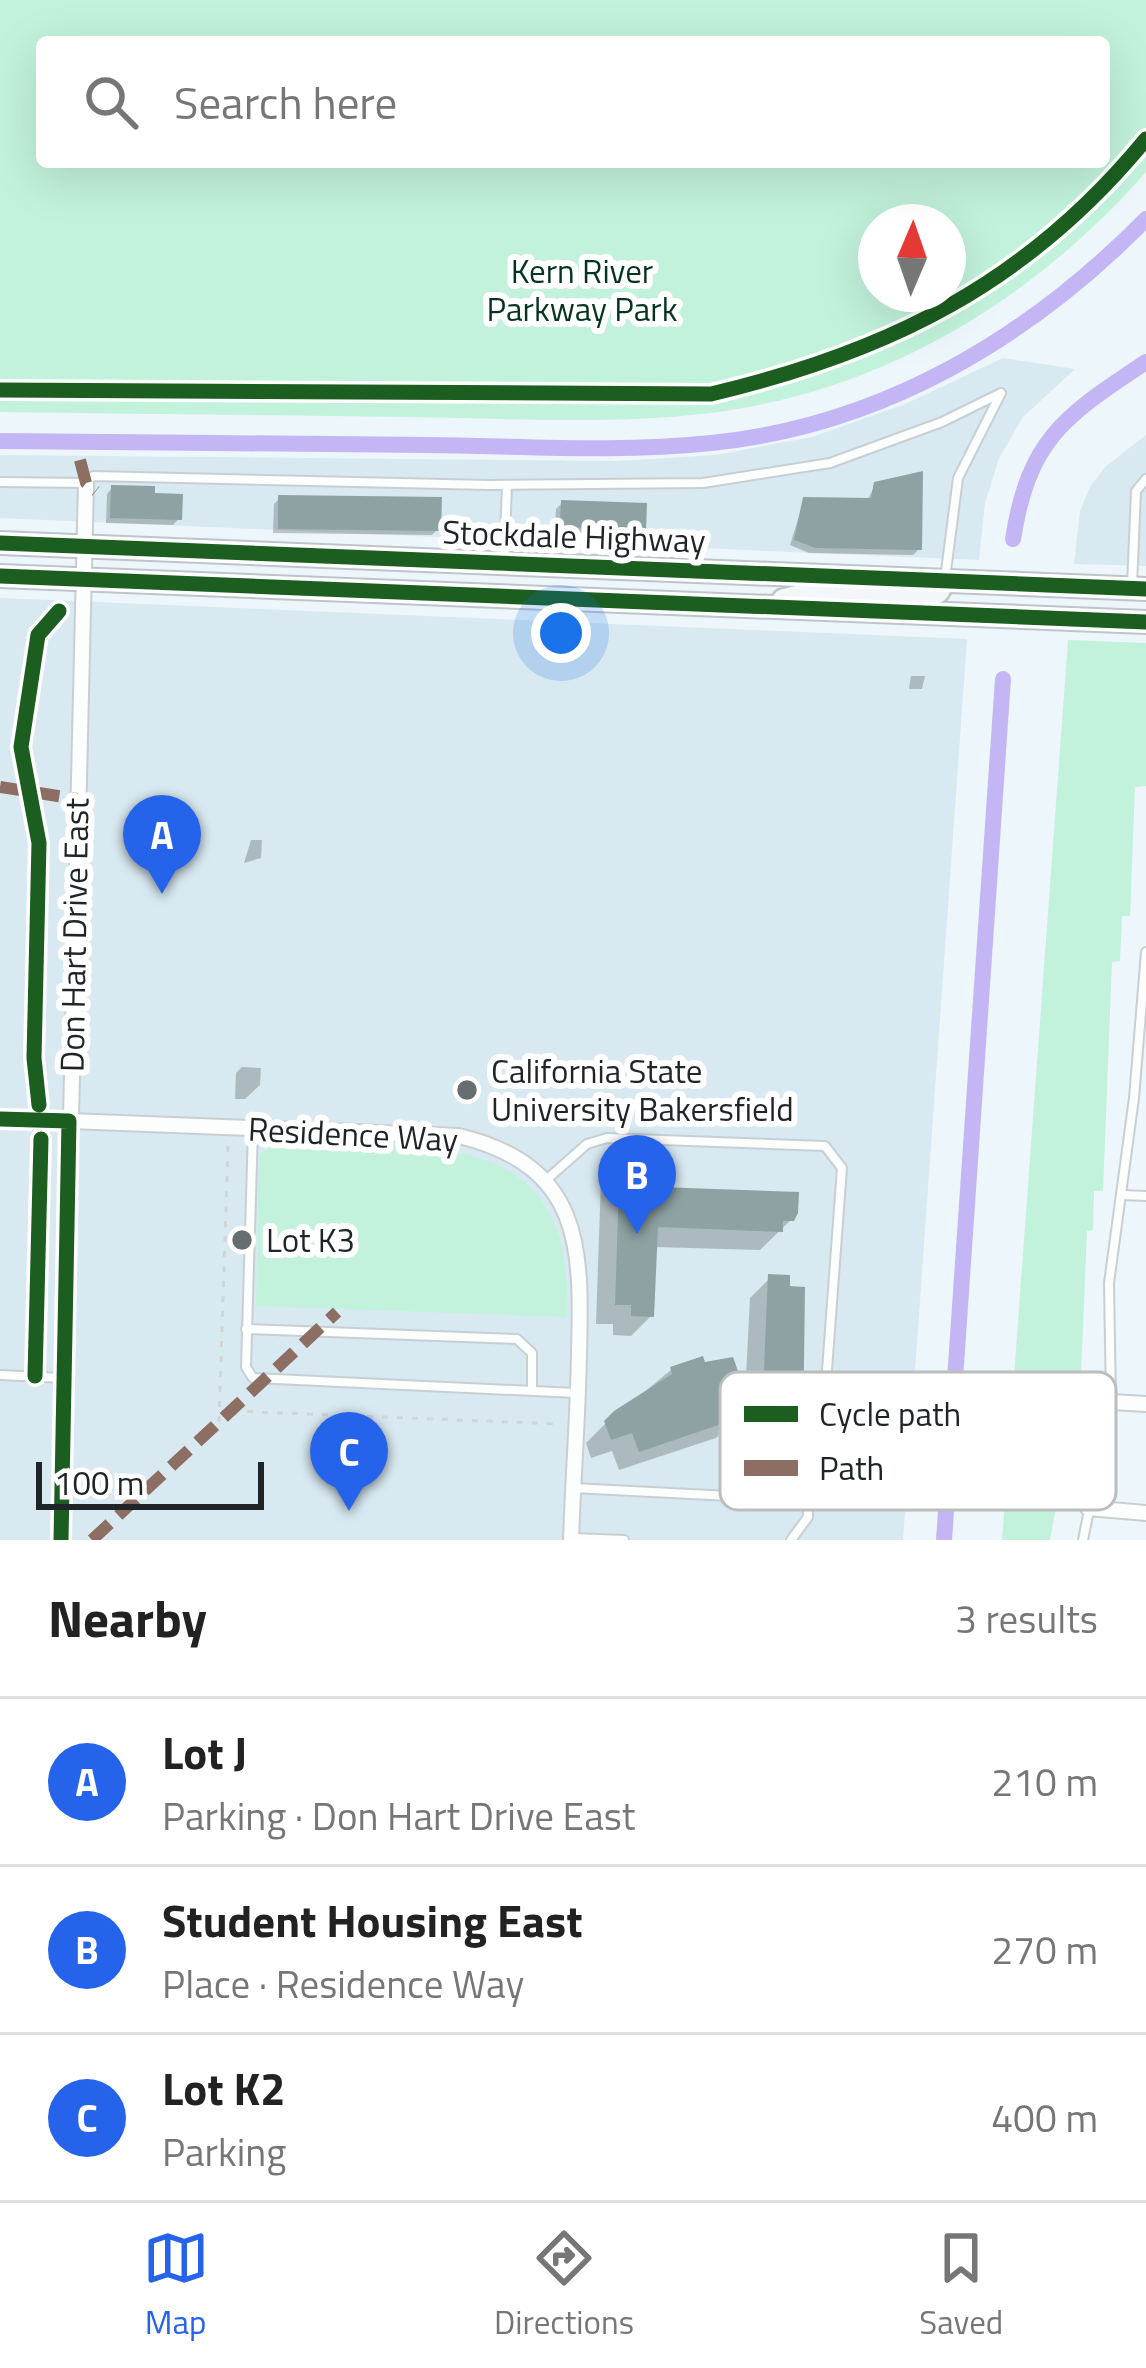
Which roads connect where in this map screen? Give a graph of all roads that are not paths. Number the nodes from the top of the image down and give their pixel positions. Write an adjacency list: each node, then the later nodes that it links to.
1 (1146, 479): 11 (lane)
2 (0, 482): 3 (lane)
3 (86, 483): 4 (lane); 6 (street, Don Hart Drive East)
4 (507, 485): 7 (lane); 10 (lane)
5 (0, 543): 6 (main road, Stockdale Highway)
6 (84, 546): 7 (main road, Stockdale Highway); 9 (street, Don Hart Drive East)
7 (504, 563): 10 (main road, Stockdale Highway)
8 (0, 576): 9 (main road, Stockdale Highway)
9 (83, 580): 12 (main road, Stockdale Highway); 17 (street, Don Hart Drive East)
10 (945, 580): 11 (main road, Stockdale Highway); 12 (main road)
11 (1139, 588)
12 (766, 607): 13 (main road, Stockdale Highway)
13 (1146, 622)
14 (1146, 952): 15 (lane)
15 (1145, 964): 20 (lane)
16 (0, 1119): 17 (lane)
17 (69, 1121): 18 (street, Residence Way); 26 (street, Don Hart Drive East)
18 (253, 1129): 19 (street, Residence Way); 22 (lane)
19 (545, 1181): 23 (lane); 28 (street, Residence Way)
20 (1122, 1195): 21 (lane); 24 (lane)
21 (1146, 1196)
22 (247, 1329): 27 (lane); 27 (lane)
23 (828, 1372)
24 (1110, 1372)
25 (0, 1376): 26 (lane)
26 (67, 1378): 38 (street, Don Hart Drive East)
27 (532, 1390): 28 (lane)
28 (578, 1393): 31 (street, Residence Way)
29 (1116, 1402): 30 (street)
30 (1146, 1404)
31 (573, 1488): 32 (lane); 37 (street, Residence Way)
32 (720, 1496)
33 (808, 1510): 40 (lane)
34 (1088, 1510): 41 (lane)
35 (1111, 1510): 36 (street)
36 (1146, 1513)
37 (571, 1539): 39 (lane)
38 (62, 1540)
39 (624, 1540)
40 (791, 1540)
41 (1083, 1540)

